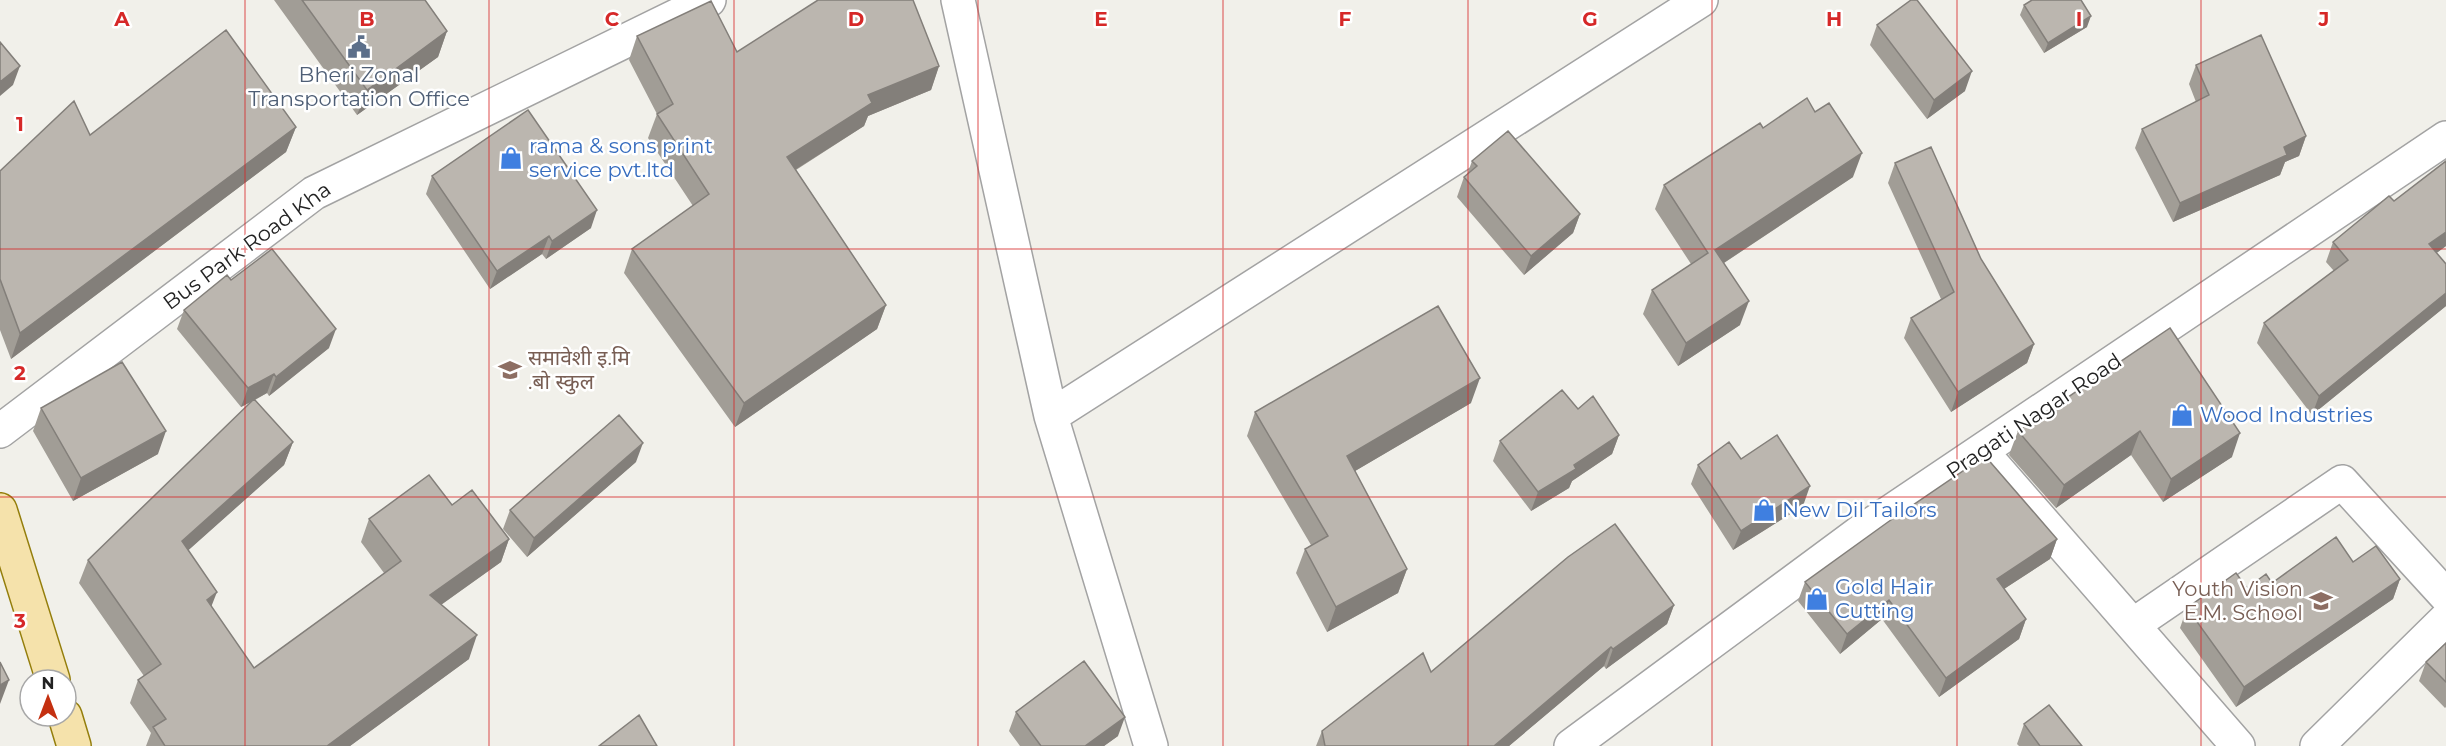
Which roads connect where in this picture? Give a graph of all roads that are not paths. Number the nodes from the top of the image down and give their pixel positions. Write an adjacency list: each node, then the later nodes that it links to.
1 (709, 0): 6 (street, Bus Park Road Kha)
2 (958, 0): 5 (street)
3 (1701, 0): 5 (street)
4 (2446, 138): 7 (street, Pragati Nagar Road)
5 (1051, 416): 15 (street)
6 (0, 431)
7 (1982, 451): 11 (street); 16 (street, Pragati Nagar Road)
8 (0, 510): 12 (main road)
9 (2446, 596): 11 (street)
10 (2446, 619): 18 (street)
11 (2133, 625): 17 (street)
12 (49, 668)
13 (69, 728): 14 (main road)
14 (74, 746)
15 (1151, 746)
16 (1571, 746)
17 (2238, 746)
18 (2317, 746)

